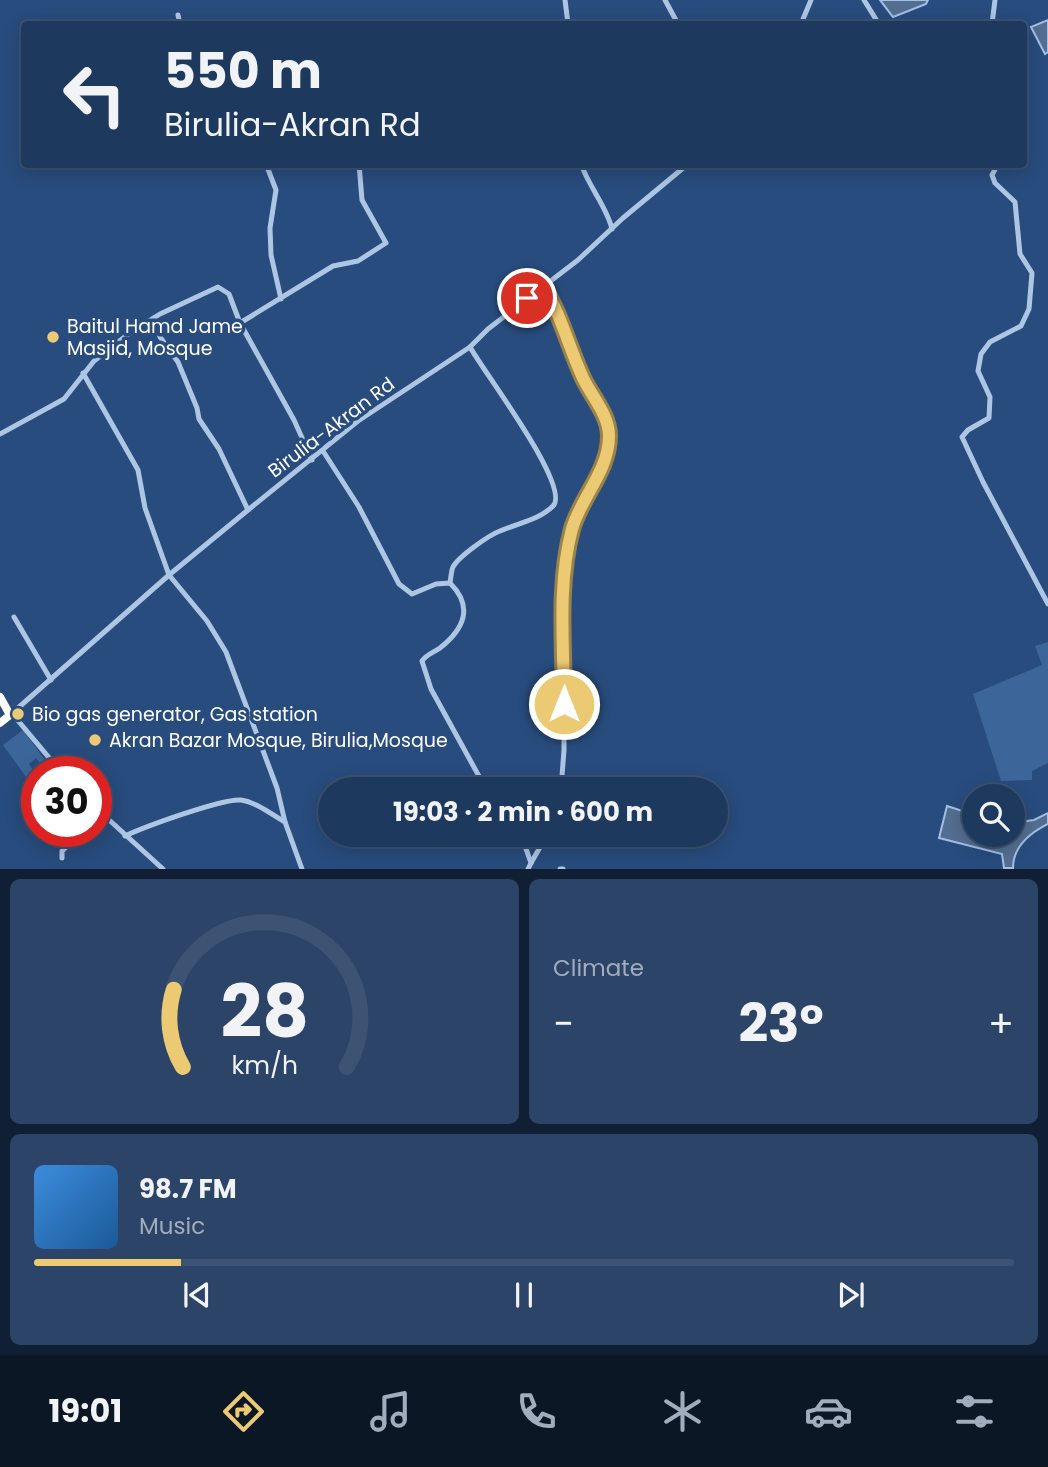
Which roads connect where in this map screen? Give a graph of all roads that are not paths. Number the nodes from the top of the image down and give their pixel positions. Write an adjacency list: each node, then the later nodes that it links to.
1 (565, 0): 8 (street)
2 (665, 0): 9 (street)
3 (811, 0): 10 (street)
4 (864, 0): 11 (street)
5 (995, 0): 12 (street)
6 (178, 15): 7 (street)
7 (179, 21)
8 (568, 21)
9 (676, 21)
10 (803, 21)
11 (877, 21)
12 (992, 21)
13 (268, 168): 20 (street)
14 (359, 168): 20 (street)
15 (582, 168): 18 (street)
16 (683, 168): 18 (street, Birulia-Akran Rd)
17 (996, 168): 31 (street)
18 (612, 229): 19 (street, Birulia-Akran Rd)
19 (543, 286): 23 (street, Birulia-Akran Rd); 39 (street)
20 (281, 299): 22 (street)
21 (154, 318): 22 (street); 24 (street); 28 (street)
22 (240, 323): 27 (street)
23 (470, 347): 26 (street, Birulia-Akran Rd); 30 (street)
24 (83, 373): 25 (street); 29 (street)
25 (0, 434)
26 (323, 452): 27 (street, Birulia-Akran Rd); 30 (street)
27 (312, 460): 28 (street, Birulia-Akran Rd)
28 (248, 510): 29 (street, Birulia-Akran Rd)
29 (169, 575): 33 (street, Birulia-Akran Rd); 40 (street)
30 (450, 583): 38 (street)
31 (1048, 604)
32 (14, 617): 33 (street)
33 (51, 680): 35 (street, Birulia-Akran Rd)
34 (0, 697): 35 (highway)
35 (10, 715): 36 (highway, Birulia-Akran Rd); 37 (street)
36 (0, 723)
37 (48, 756)
38 (479, 777)
39 (562, 777)
40 (285, 822): 42 (street); 49 (street)
41 (112, 823): 42 (street)
42 (125, 836): 48 (street)
43 (66, 847): 46 (street)
44 (525, 847): 47 (street)
45 (540, 847): 47 (street)
46 (62, 858)
47 (529, 866)
48 (163, 869)
49 (302, 869)

